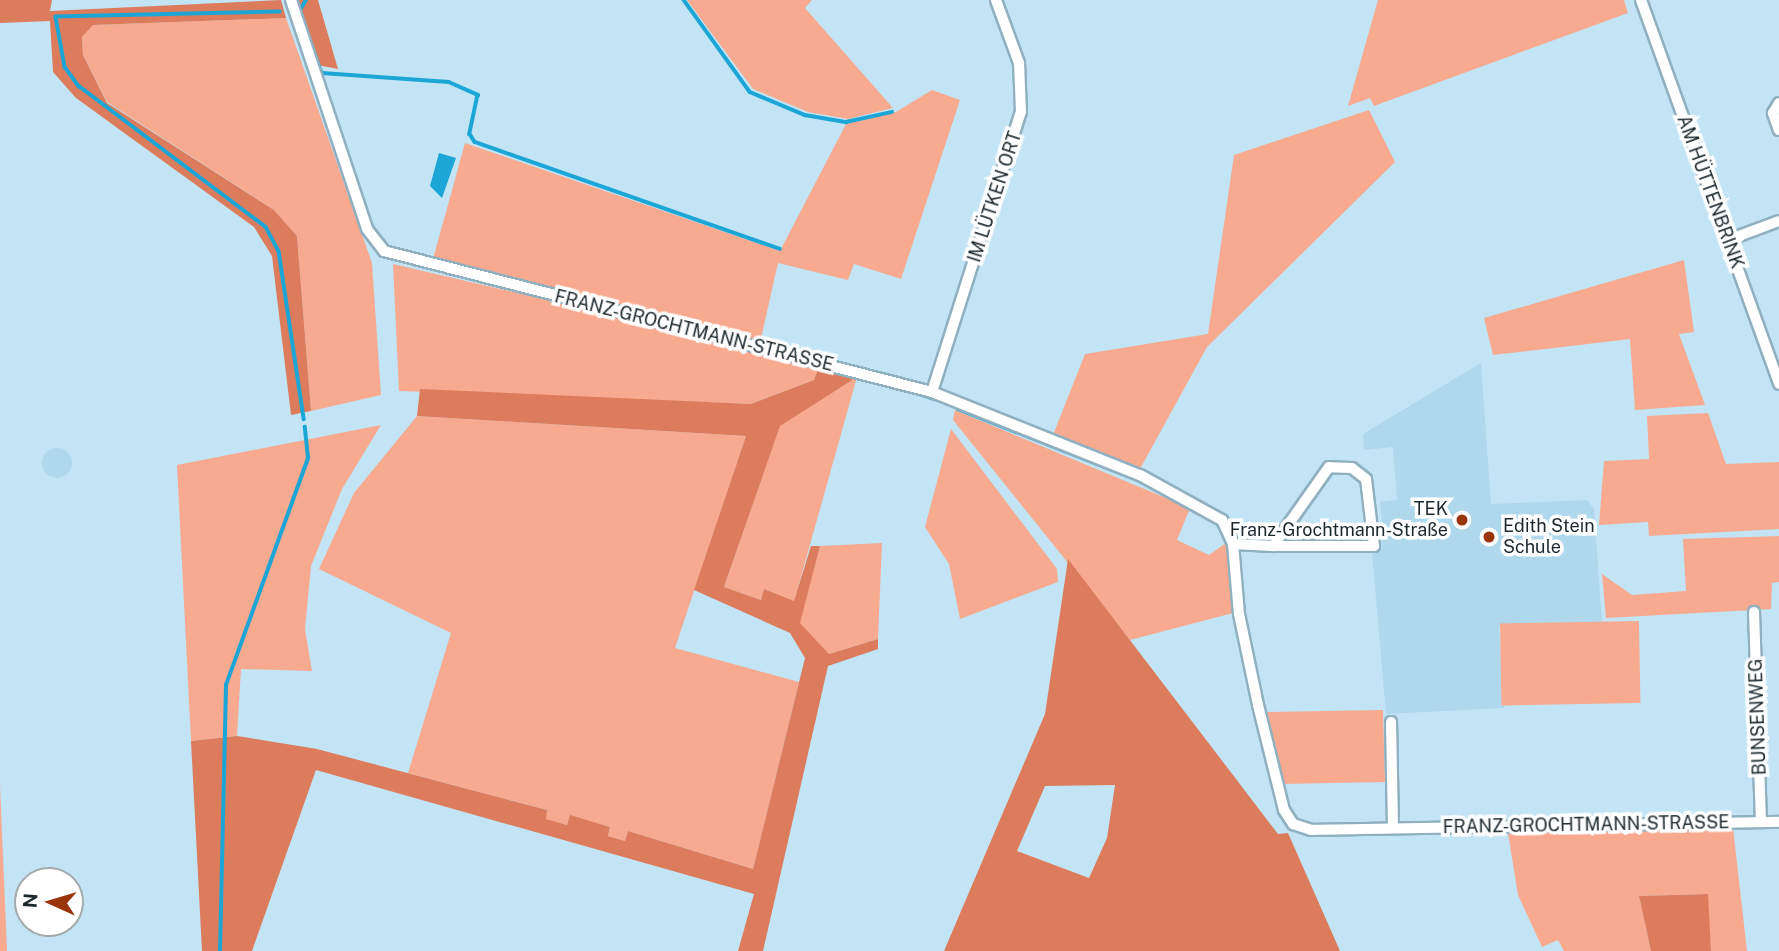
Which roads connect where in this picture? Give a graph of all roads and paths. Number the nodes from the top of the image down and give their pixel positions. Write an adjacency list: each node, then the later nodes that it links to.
1 (291, 0): 9 (street, FRANZ-GROCHTMANN-STRASSE)
2 (996, 0): 9 (street, IM LÜTKEN ORT)
3 (1642, 0): 7 (street, AM HÜTTENBRINK)
4 (1779, 103): 5 (street)
5 (1779, 130)
6 (1779, 221): 7 (street)
7 (1728, 240): 8 (street, AM HÜTTENBRINK)
8 (1779, 384)
9 (932, 393): 10 (street, FRANZ-GROCHTMANN-STRASSE)
10 (1233, 544): 11 (street); 16 (street, FRANZ-GROCHTMANN-STRASSE)
11 (1273, 545): 11 (street)
12 (1754, 612): 14 (street, BUNSENWEG)
13 (1391, 722): 16 (street)
14 (1761, 822): 15 (street, FRANZ-GROCHTMANN-STRASSE); 16 (street, FRANZ-GROCHTMANN-STRASSE)
15 (1779, 822)
16 (1393, 828)

